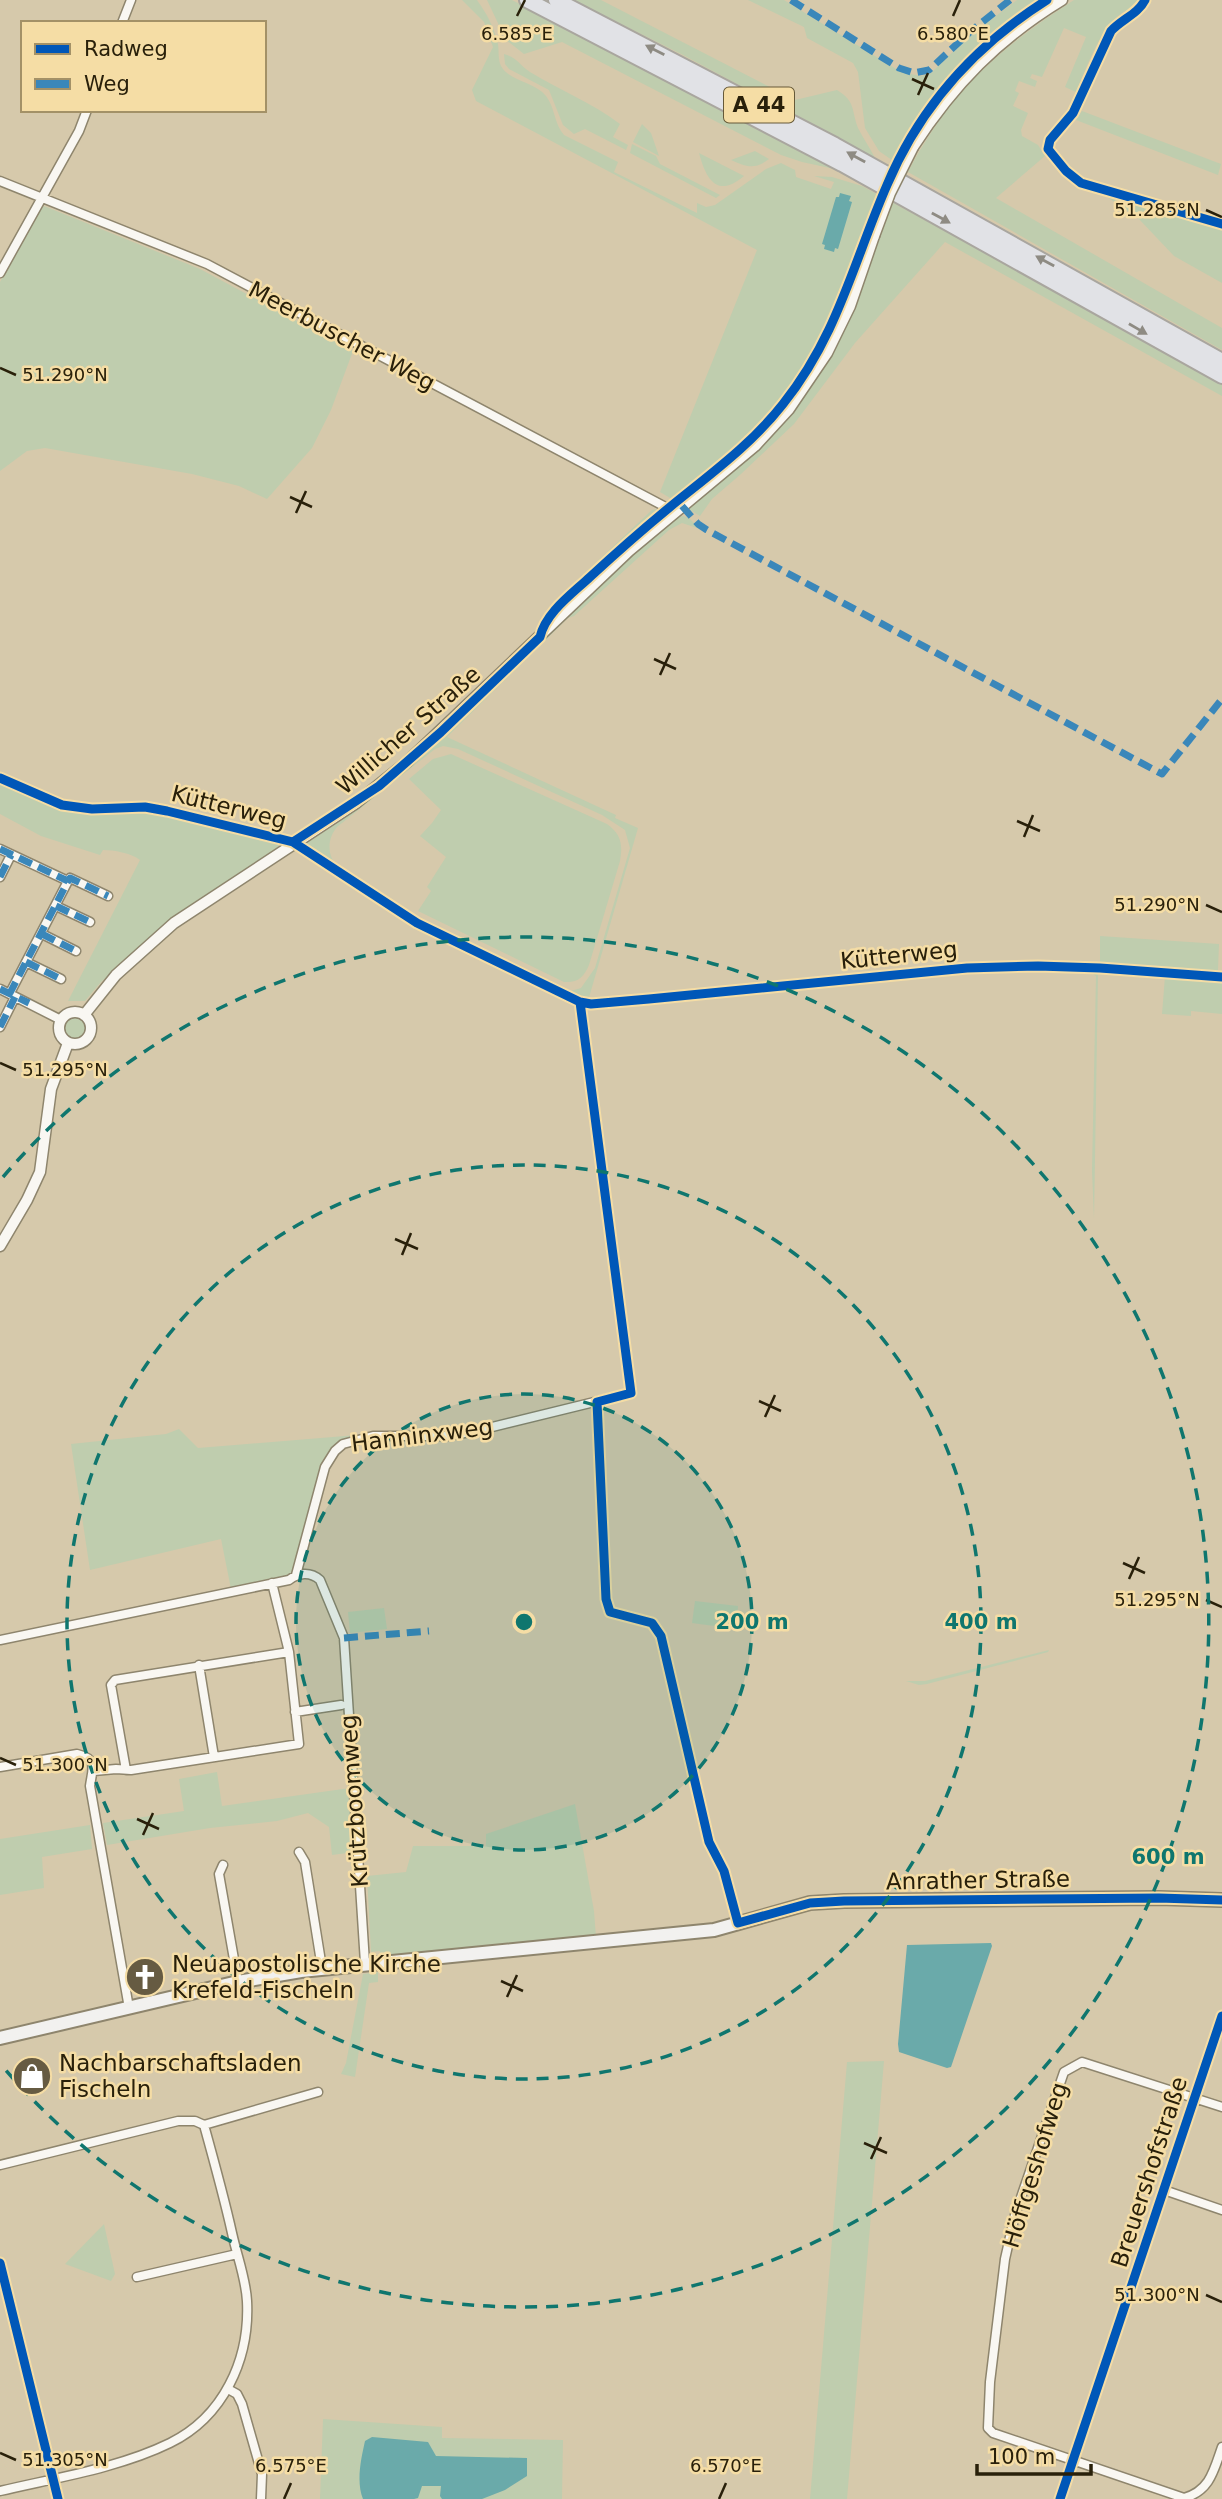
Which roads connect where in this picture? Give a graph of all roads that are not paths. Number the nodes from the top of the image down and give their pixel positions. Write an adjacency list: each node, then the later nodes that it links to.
1 (131, 0): 6 (street)
2 (527, 0): 13 (highway, A 44, one-way to 13)
3 (556, 0): 12 (highway, A 44, one-way to 3)
4 (1062, 0): 14 (street, Willicher Straße, bridge)
5 (1145, 0): 10 (street)
6 (123, 21)
7 (86, 112): 9 (street)
8 (0, 181): 9 (street, Meerbuscher Weg)
9 (41, 197): 11 (street); 14 (street, Meerbuscher Weg)
10 (1222, 224)
11 (0, 273)
12 (1222, 361)
13 (1222, 376)
14 (675, 512): 16 (street, Willicher Straße)
15 (0, 778): 16 (street, Kütterweg)
16 (293, 842): 31 (street, Kütterweg); 32 (street, Willicher Straße)
17 (0, 849): 18 (street)
18 (11, 855): 19 (street); 20 (street)
19 (0, 877)
20 (68, 881): 21 (street); 22 (street)
21 (108, 896)
22 (56, 906): 23 (street); 24 (street)
23 (90, 922)
24 (42, 934): 25 (street); 26 (street)
25 (76, 951)
26 (26, 962): 28 (street); 30 (street)
27 (1222, 977): 31 (street, Kütterweg)
28 (61, 979)
29 (0, 989): 30 (street)
30 (13, 995): 33 (street); 34 (street)
31 (580, 1002): 37 (street, Hanninxweg)
32 (84, 1015): 33 (street); 35 (street)
33 (61, 1020): 35 (street)
34 (0, 1027)
35 (68, 1042): 36 (street)
36 (0, 1246)
37 (296, 1575): 38 (street); 51 (street, Krützboomweg)
38 (272, 1583): 39 (street); 40 (street)
39 (0, 1640)
40 (289, 1652): 41 (street); 43 (street)
41 (199, 1665): 44 (street); 46 (street)
42 (341, 1705): 43 (street)
43 (295, 1712): 44 (street)
44 (214, 1757): 46 (street)
45 (0, 1767): 47 (street)
46 (126, 1770): 47 (street)
47 (94, 1772): 54 (street)
48 (299, 1852): 52 (street)
49 (223, 1865): 53 (street)
50 (1222, 1900): 51 (main road, Anrather Straße)
51 (365, 1964): 52 (main road, Anrather Straße)
52 (322, 1969): 53 (main road, Anrather Straße)
53 (238, 1982): 54 (main road, Anrather Straße)
54 (129, 2008): 56 (main road, Anrather Straße)
55 (1222, 2016): 58 (street, Breuershofstraße)
56 (0, 2038)
57 (318, 2092): 60 (street)
58 (1194, 2098): 59 (street); 62 (street, Breuershofstraße); 70 (street, Höffgeshofweg)
59 (1222, 2107)
60 (204, 2124): 61 (street); 64 (street)
61 (0, 2165)
62 (1164, 2190): 63 (street); 70 (street, Breuershofstraße)
63 (1222, 2210)
64 (237, 2254): 66 (street); 68 (street)
65 (0, 2263): 67 (street)
66 (137, 2277)
67 (3, 2287): 71 (street)
68 (228, 2389): 71 (street); 74 (street)
69 (1222, 2447): 70 (street)
70 (1074, 2461): 75 (street, Breuershofstraße)
71 (52, 2479): 72 (street); 73 (street)
72 (0, 2491)
73 (58, 2499)
74 (261, 2499)
75 (1060, 2499)

